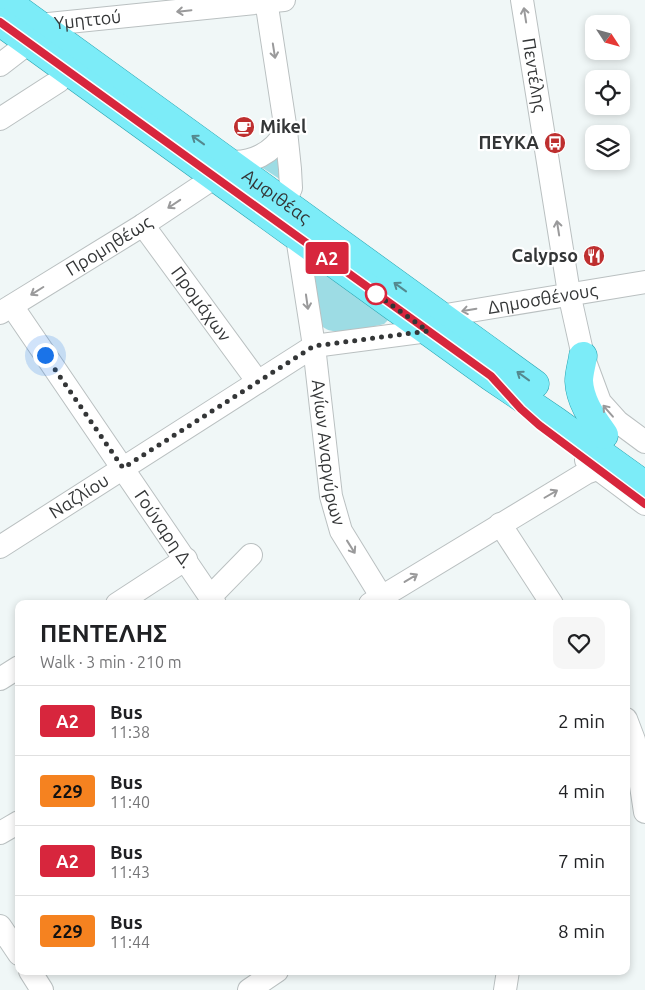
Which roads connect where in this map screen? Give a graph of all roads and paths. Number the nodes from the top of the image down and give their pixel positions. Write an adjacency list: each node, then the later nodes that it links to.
1 (5, 0): 4 (main road, Αμφιθέας)
2 (522, 0): 14 (street, Πεντέλης, one-way to 2)
3 (272, 1): 4 (street, Υμηττού, one-way to 4); 8 (street, one-way to 8)
4 (16, 33): 5 (street); 6 (main road, Αμφιθέας); 9 (main road, Αμφιθέας, one-way to 4)
5 (0, 65)
6 (65, 76): 7 (street); 9 (main road, Αμφιθέας)
7 (3, 111)
8 (286, 132): 9 (street); 10 (street)
9 (221, 169): 10 (main road, Αμφιθέας); 11 (street, Προμηθέως, one-way to 11); 12 (main road, Αμφιθέας)
10 (284, 203): 16 (main road, Αμφιθέας, one-way to 10)
11 (143, 225): 15 (street, Προμηθέως, one-way to 15); 20 (street, Προμάχων)
12 (297, 237): 16 (main road, Αμφιθέας); 17 (street, Αγίων Αναργύρων, one-way to 17)
13 (645, 282): 14 (street, Δημοσθένους)
14 (569, 293): 16 (street, Δημοσθένους, one-way to 16); 18 (street, Πεντέλης)
15 (6, 310): 24 (street, Γούναρη Δ.)
16 (434, 323): 17 (street, Ναζλίου); 19 (main road, Αμφιθέας); 21 (main road, Αμφιθέας, one-way to 16)
17 (314, 346): 20 (street, Ναζλίου); 34 (street, Αγίων Αναργύρων, one-way to 34)
18 (583, 356): 21 (main road); 22 (street, one-way to 18)
19 (491, 376): 25 (street, Αμφιθέας); 26 (main road, Αμφιθέας)
20 (258, 382): 24 (street, Ναζλίου)
21 (604, 435): 23 (main road, Αμφιθέας)
22 (645, 442)
23 (645, 465)
24 (123, 468): 29 (street, Ναζλίου); 31 (street, Γούναρη Δ.)
25 (597, 469): 27 (street, Αμφιθέας); 28 (street, one-way to 25)
26 (645, 485)
27 (645, 504)
28 (500, 524): 34 (street, one-way to 28); 35 (street)
29 (0, 547)
30 (251, 555): 33 (street)
31 (186, 559): 32 (street); 33 (street, Γούναρη Δ.)
32 (122, 600)
33 (212, 600)
34 (376, 600)
35 (549, 600)
36 (15, 669): 37 (street)
37 (0, 679)
38 (633, 734): 39 (street)
39 (645, 812)
40 (15, 824): 41 (street)
41 (0, 833)
42 (0, 926): 43 (street)
43 (15, 948)
44 (33, 975): 46 (street)
45 (507, 975): 47 (street)
46 (42, 990)
47 (505, 990)

